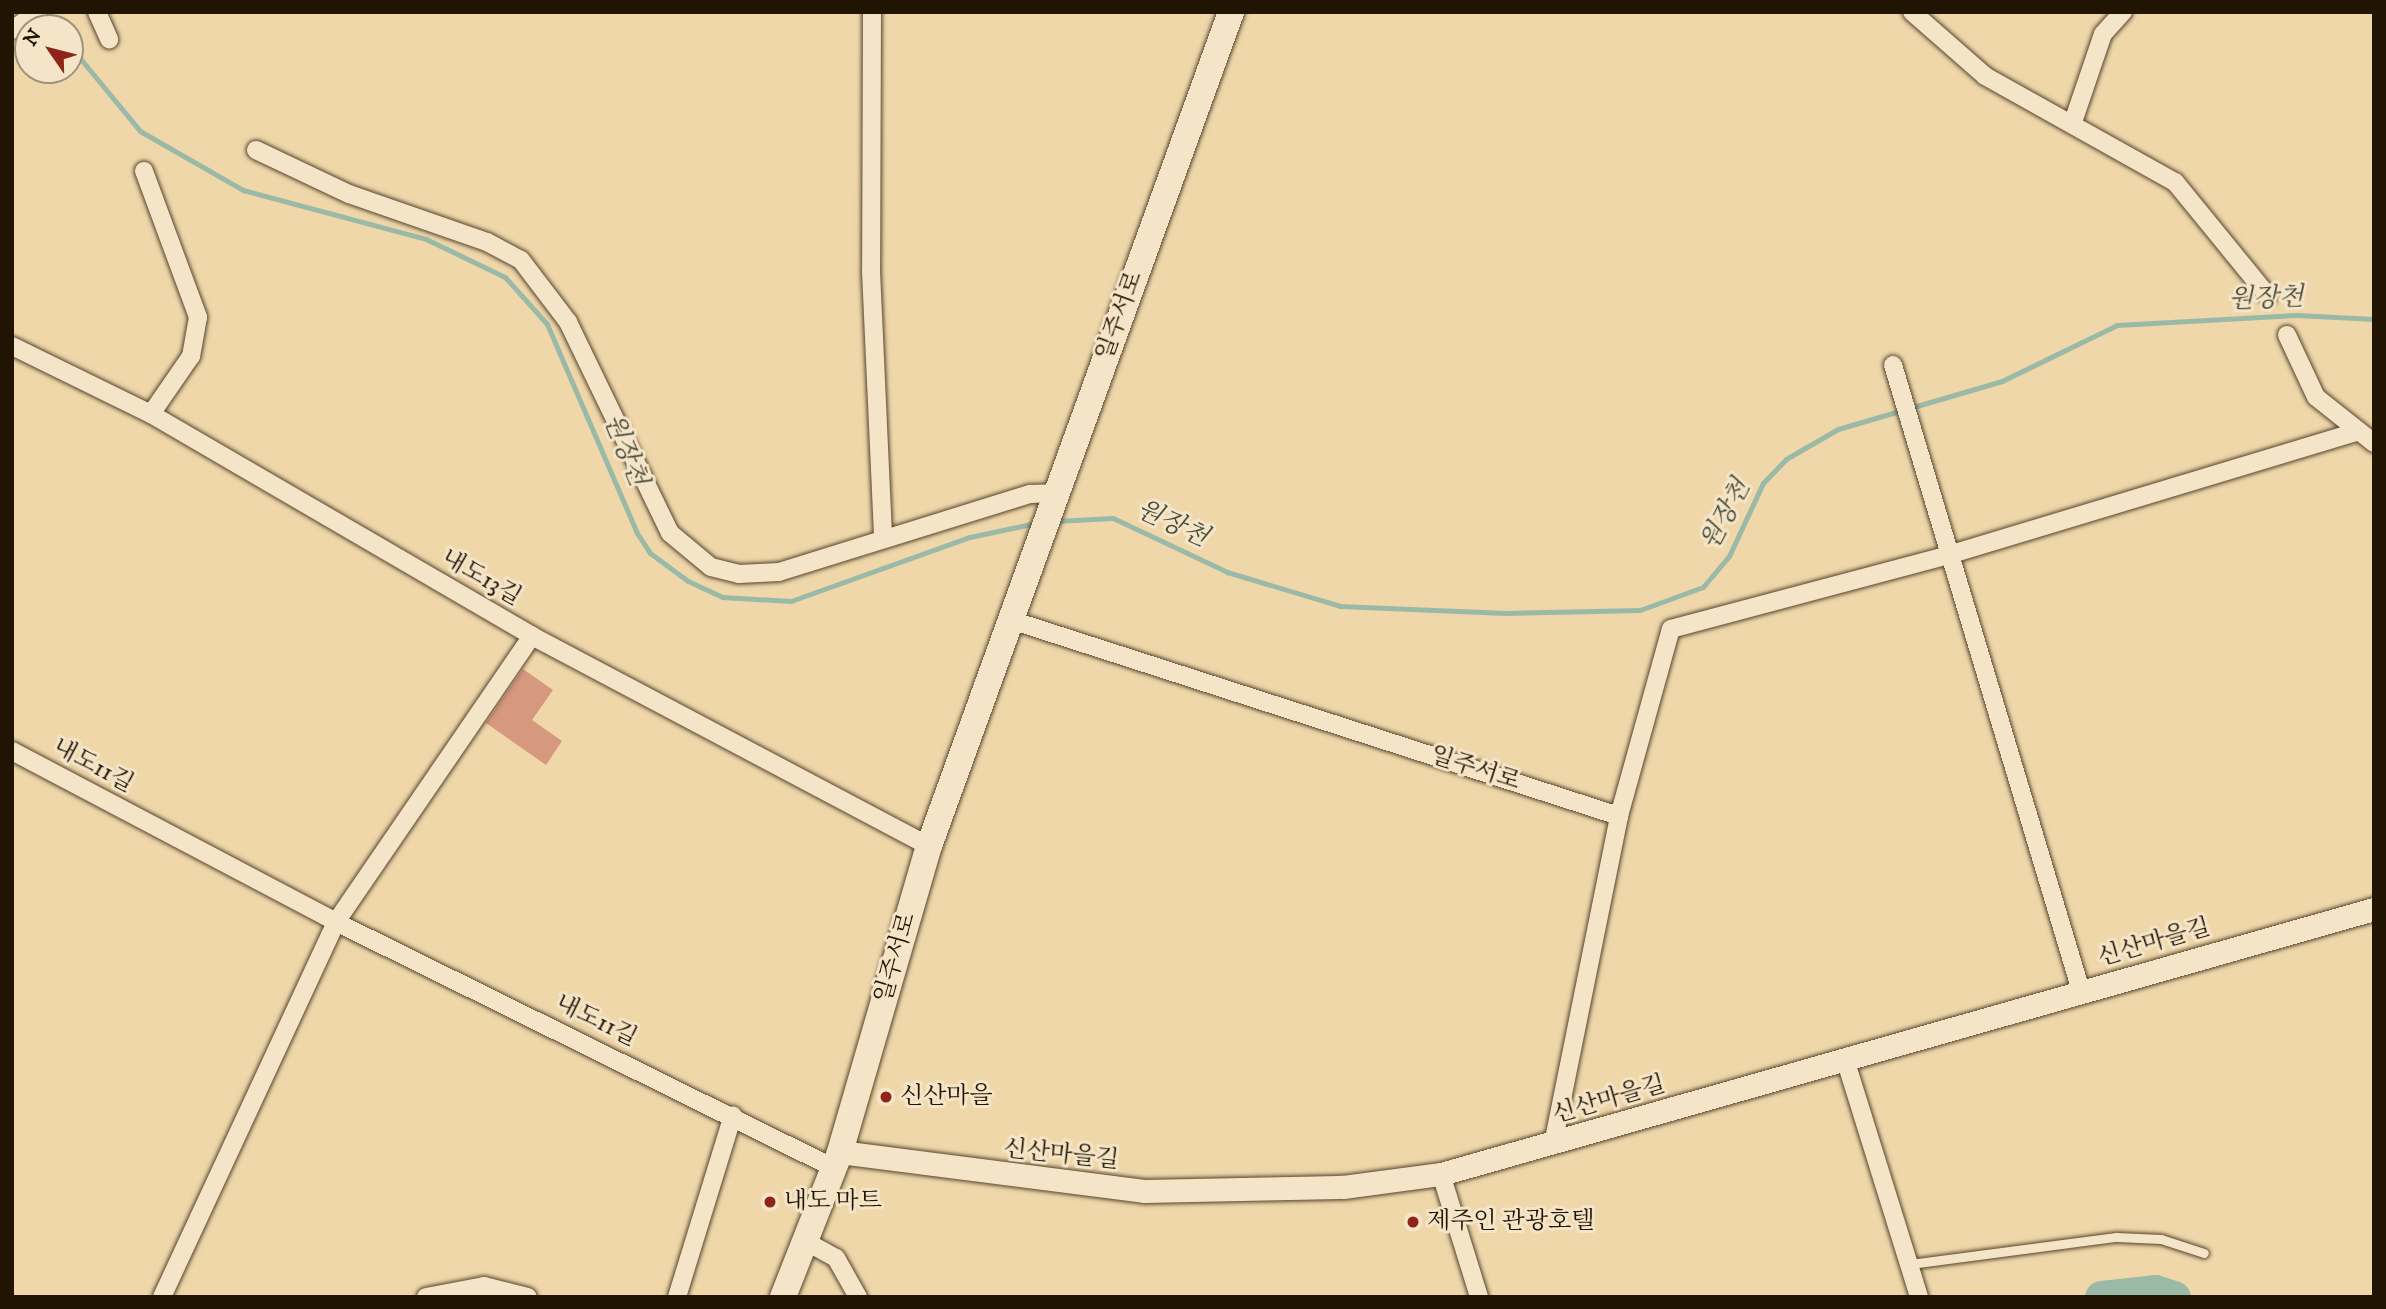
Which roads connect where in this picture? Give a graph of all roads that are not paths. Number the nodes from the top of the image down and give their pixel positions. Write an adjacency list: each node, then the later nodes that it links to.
1 (97, 12): 6 (street)
2 (872, 12): 18 (street)
3 (1231, 12): 17 (main road, 일주서로)
4 (1912, 12): 7 (street)
5 (2123, 12): 7 (street)
6 (109, 39)
7 (2073, 122): 10 (street)
8 (256, 150): 18 (street)
9 (144, 171): 14 (street)
10 (2268, 296)
11 (2287, 335): 15 (street)
12 (12, 346): 14 (street, 내도13길)
13 (1896, 373): 19 (street)
14 (151, 414): 21 (street, 내도13길)
15 (2358, 431): 16 (street); 19 (street)
16 (2374, 443)
17 (1052, 501): 18 (street); 20 (main road, 일주서로)
18 (883, 537)
19 (1945, 556): 23 (street); 27 (street)
20 (1011, 620): 23 (street, 일주서로); 24 (main road, 일주서로)
21 (532, 636): 24 (street, 내도13길); 26 (street)
22 (12, 751): 26 (street, 내도11길)
23 (1619, 816): 30 (street)
24 (929, 846): 31 (main road, 일주서로)
25 (2374, 909): 27 (street, 신산마을길)
26 (335, 922): 29 (street, 내도11길); 36 (street)
27 (2081, 990): 28 (street, 신산마을길)
28 (1845, 1059): 30 (street, 신산마을길); 35 (street)
29 (733, 1115): 31 (street, 내도11길); 39 (street)
30 (1553, 1143): 32 (street, 신산마을길)
31 (837, 1160): 32 (street, 신산마을길); 33 (main road, 일주서로)
32 (1441, 1174): 42 (street)
33 (805, 1241): 40 (main road, 일주서로); 41 (street)
34 (2204, 1253): 35 (lane)
35 (1910, 1264): 43 (street)
36 (162, 1297)
37 (426, 1297): 38 (street)
38 (528, 1297)
39 (677, 1297)
40 (783, 1297)
41 (858, 1297)
42 (1479, 1297)
43 (1919, 1297)

